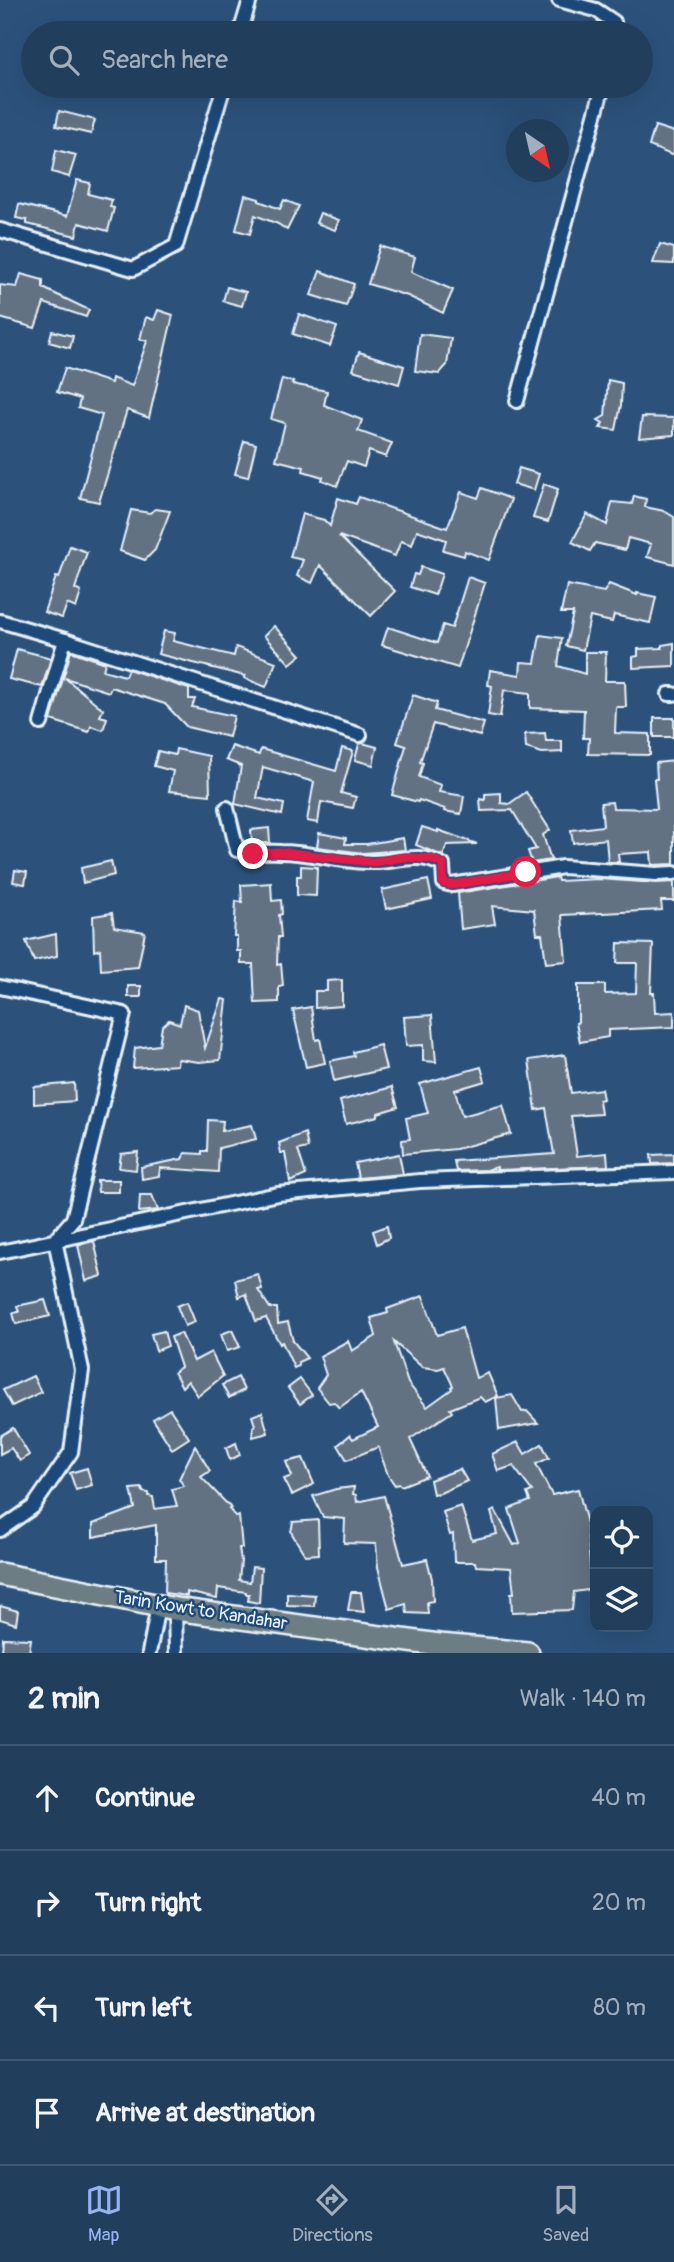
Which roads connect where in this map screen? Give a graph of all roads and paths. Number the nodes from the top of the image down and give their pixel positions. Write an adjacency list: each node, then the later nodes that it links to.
1 (250, 0): 4 (street)
2 (559, 0): 3 (street)
3 (587, 4): 5 (street)
4 (244, 21)
5 (612, 21)
6 (220, 98): 8 (street)
7 (600, 98): 9 (street)
8 (0, 230)
9 (517, 401)
10 (0, 621): 11 (street)
11 (65, 640): 12 (street); 13 (street)
12 (41, 723)
13 (360, 735)
14 (227, 808): 15 (street)
15 (674, 873)
16 (0, 987): 18 (street)
17 (674, 1172): 18 (street)
18 (55, 1240): 19 (street); 20 (street)
19 (0, 1252)
20 (0, 1530)
21 (0, 1574): 22 (main road, Tarin Kowt to Kandahar)
22 (167, 1608): 23 (main road, Tarin Kowt to Kandahar); 24 (street); 25 (street)
23 (439, 1649): 26 (main road, Tarin Kowt to Kandahar)
24 (149, 1653)
25 (176, 1653)
26 (528, 1653)

